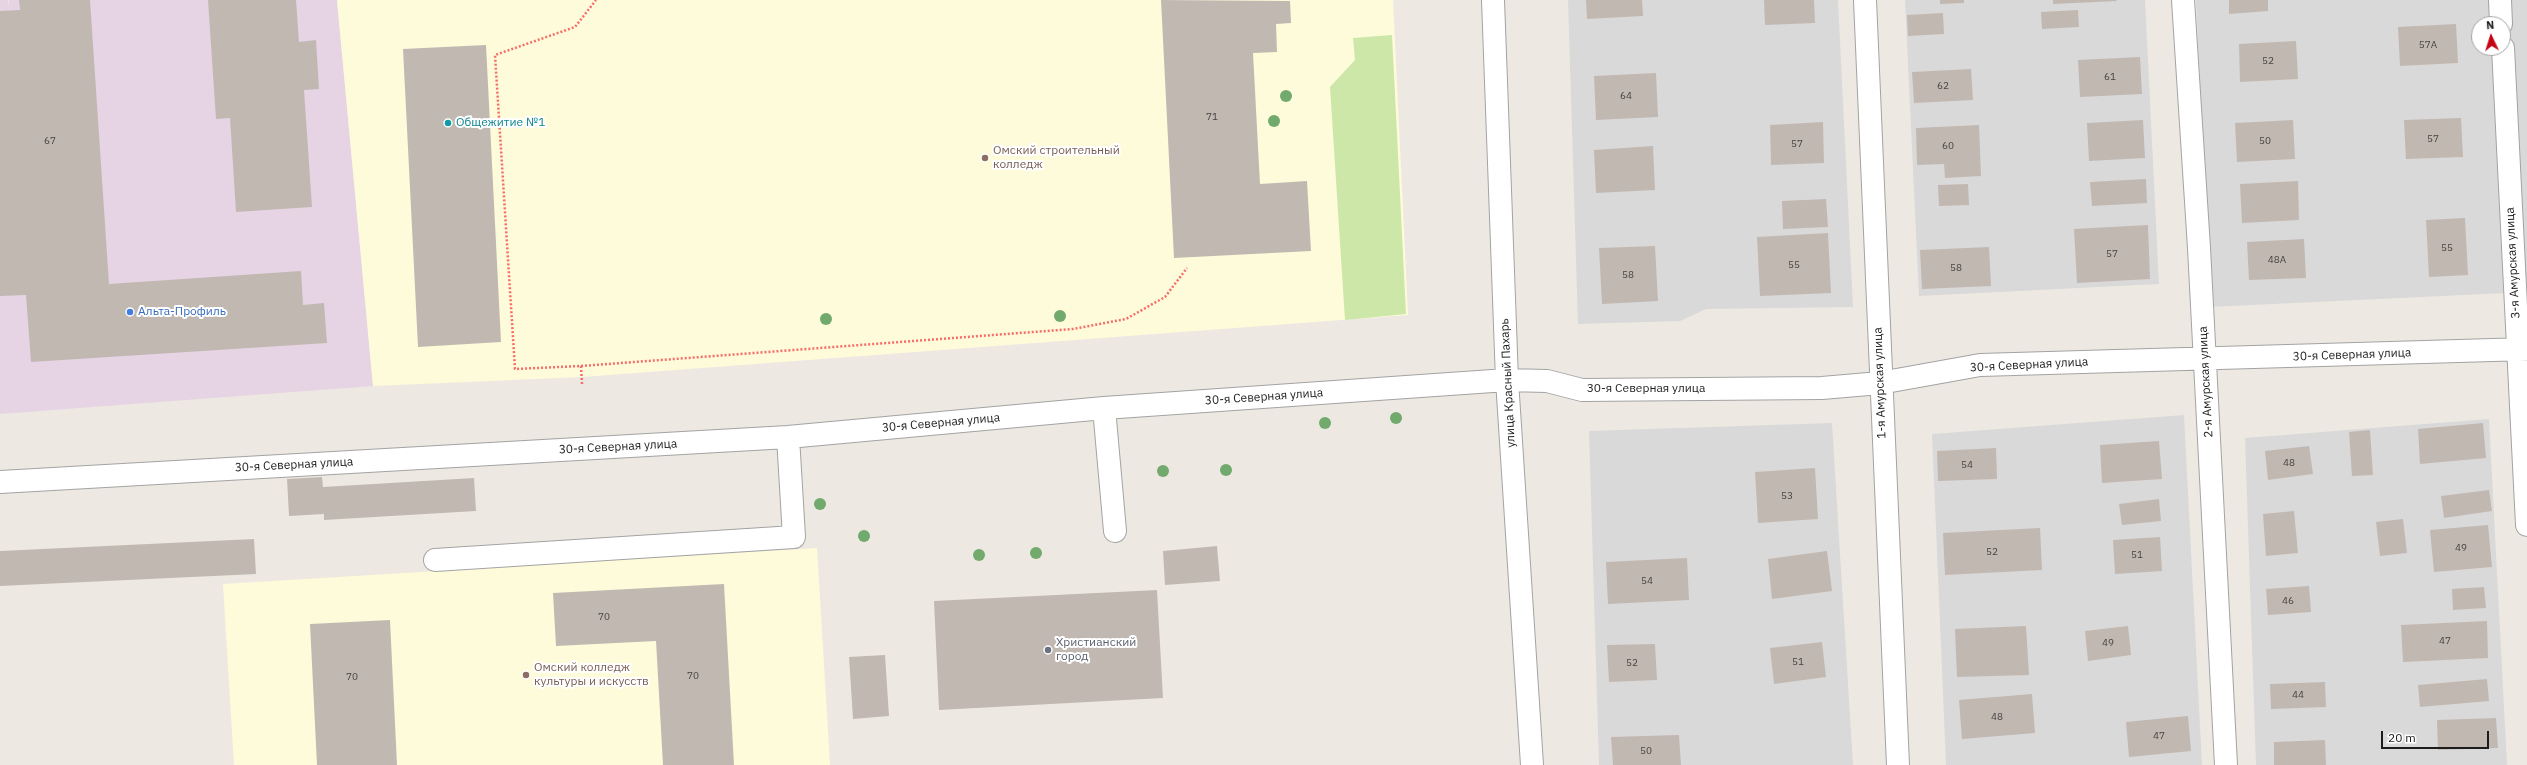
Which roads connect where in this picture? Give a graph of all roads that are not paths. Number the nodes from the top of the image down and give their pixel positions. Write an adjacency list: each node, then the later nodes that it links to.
1 (1493, 0): 9 (street, улица Красный Пахарь)
2 (1865, 0): 10 (street, 1-я Амурская улица)
3 (2184, 0): 8 (street, 2-я Амурская улица)
4 (2500, 0): 5 (street)
5 (2501, 16)
6 (2504, 56): 7 (street, 3-я Амурская улица)
7 (2522, 350): 8 (street, 30-я Северная улица); 14 (street, 3-я Амурская улица)
8 (2205, 359): 10 (street, 30-я Северная улица); 19 (street, 2-я Амурская улица)
9 (1507, 380): 10 (street, 30-я Северная улица); 11 (street, 30-я Северная улица); 17 (street, улица Красный Пахарь)
10 (1880, 383): 18 (street, 1-я Амурская улица)
11 (1104, 408): 12 (street, 30-я Северная улица); 15 (street)
12 (788, 437): 13 (street, 30-я Северная улица); 16 (street)
13 (0, 482)
14 (2527, 525)
15 (1114, 531)
16 (435, 560)
17 (1532, 765)
18 (1898, 765)
19 (2226, 765)

